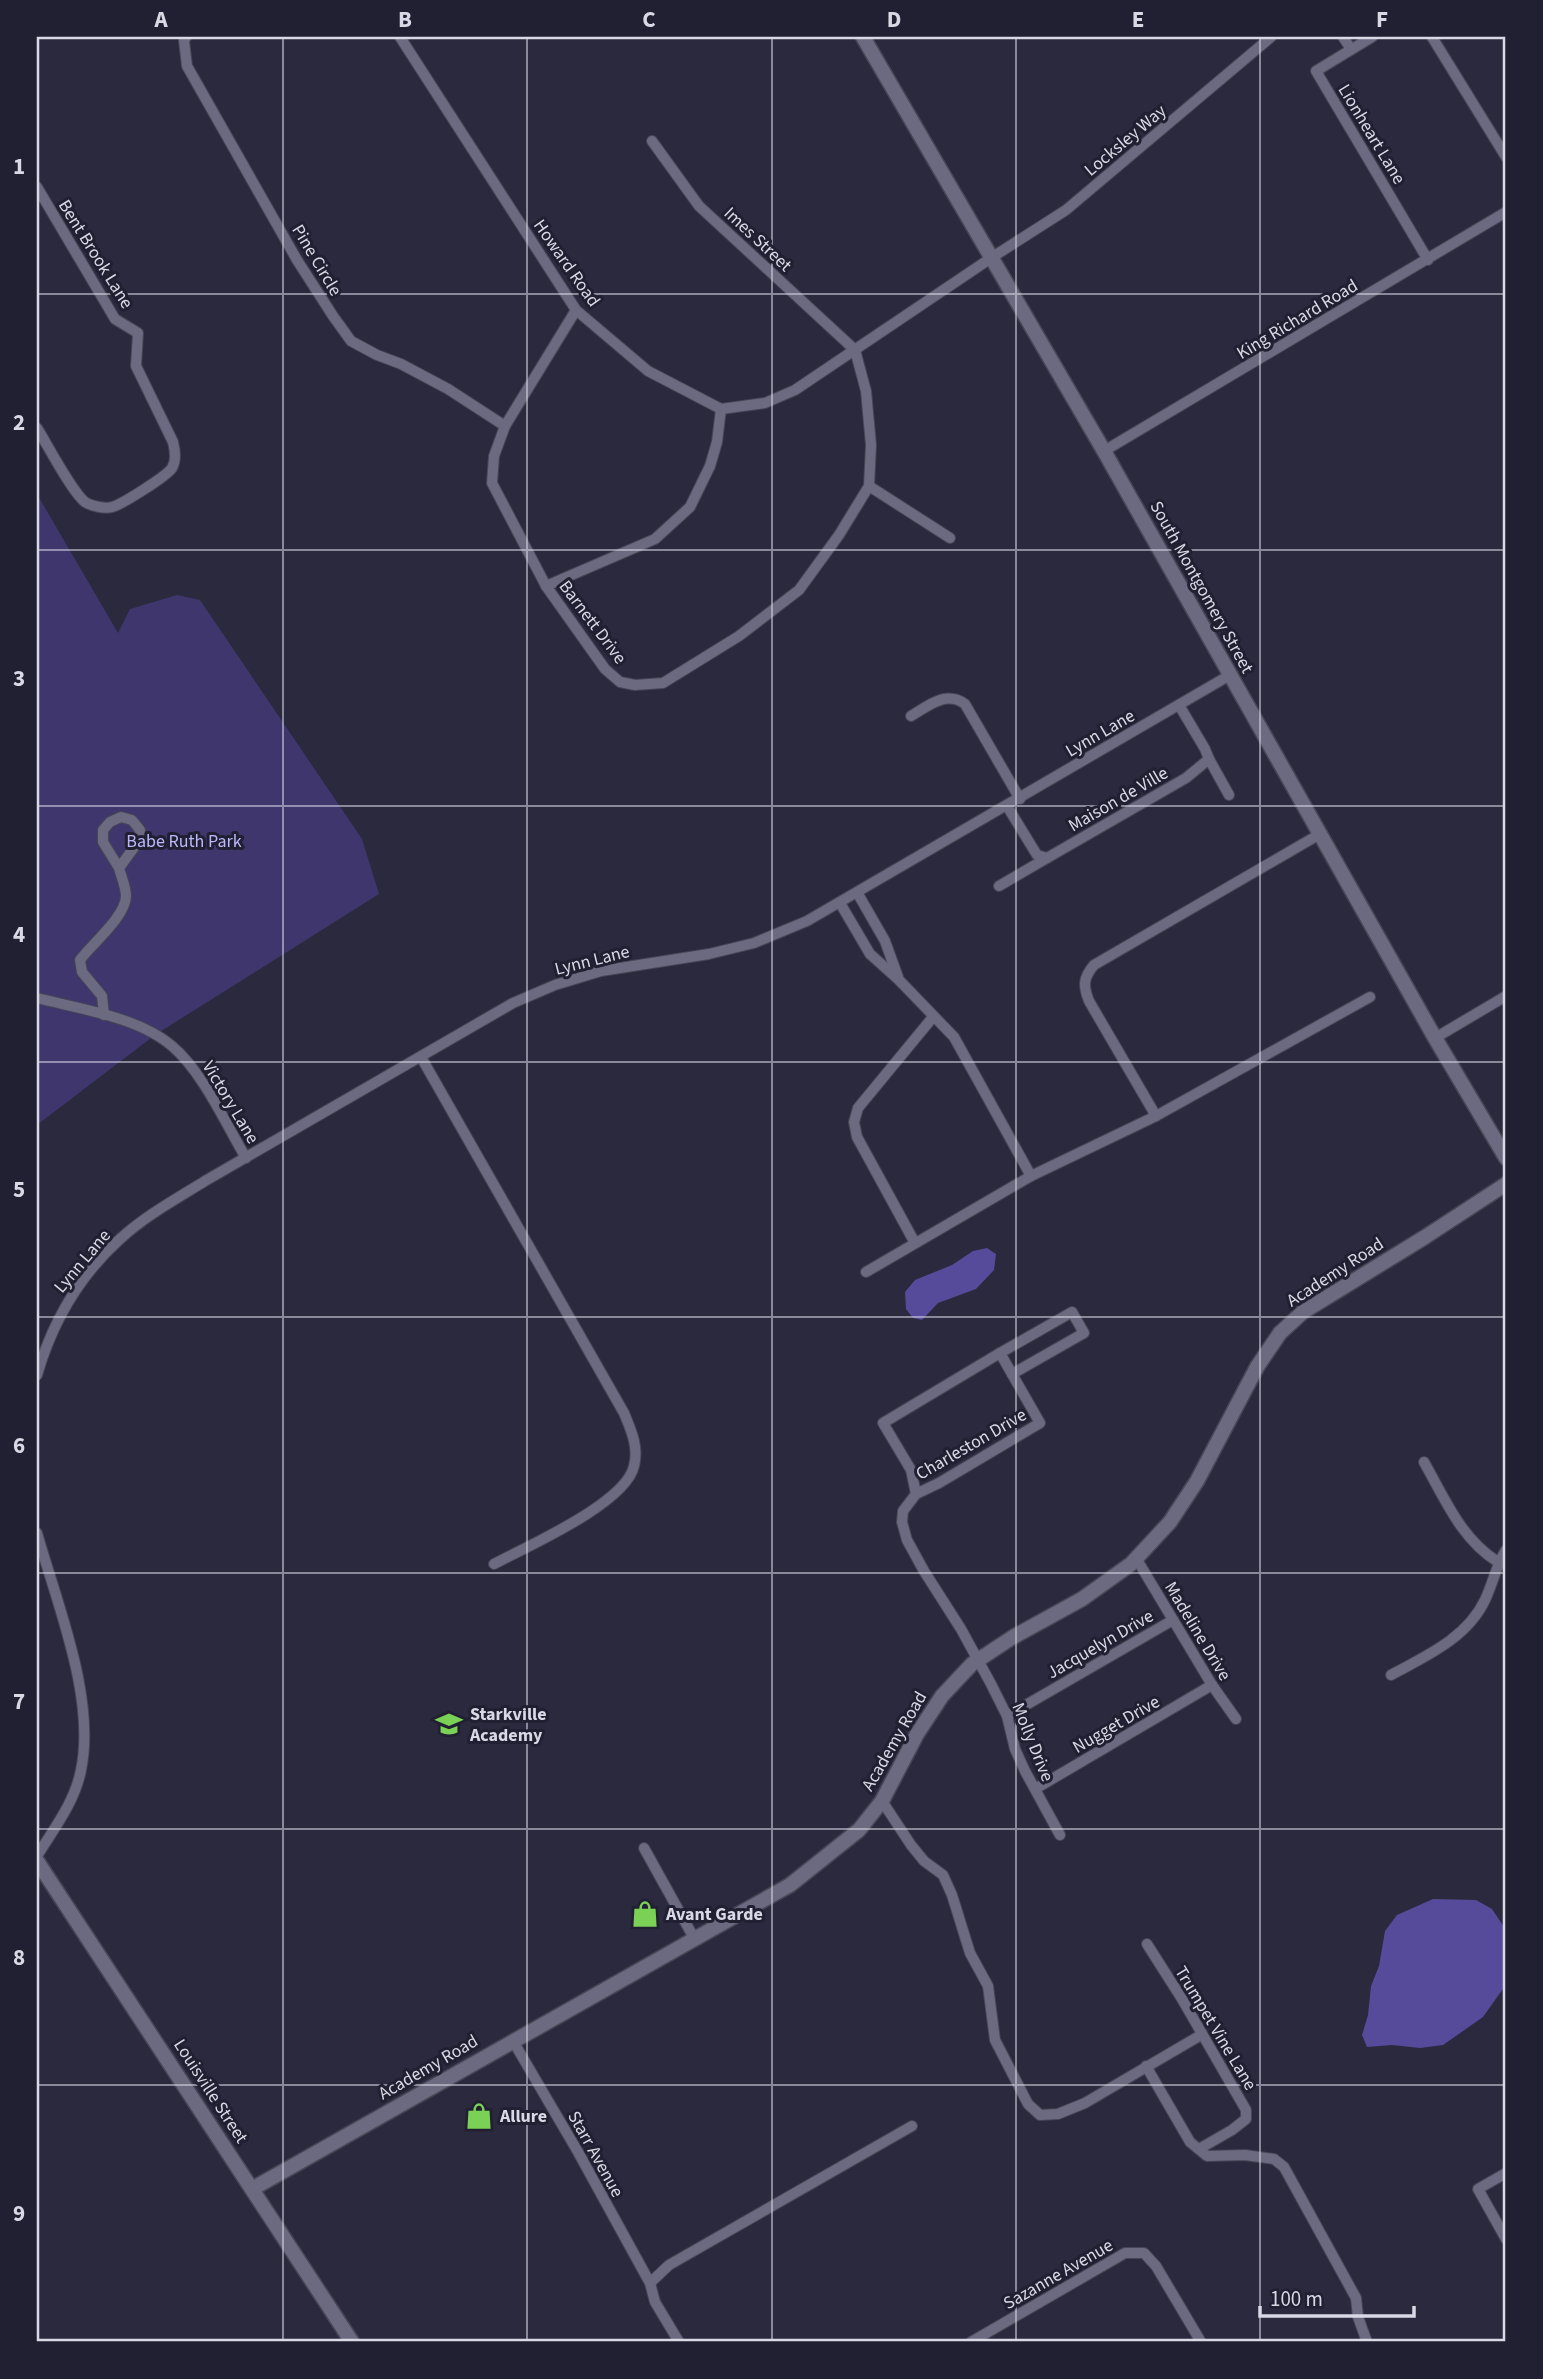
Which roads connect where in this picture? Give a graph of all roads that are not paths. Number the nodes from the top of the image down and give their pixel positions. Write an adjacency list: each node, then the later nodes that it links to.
1 (186, 37): 18 (street, Pine Circle)
2 (400, 37): 15 (street, Howard Road)
3 (863, 37): 13 (street, South Montgomery Street)
4 (1271, 37): 13 (street, Locksley Way)
5 (1343, 37): 8 (street)
6 (1372, 37): 8 (street)
7 (1432, 37): 10 (street)
8 (1351, 49): 14 (street, Lionheart Lane)
9 (652, 141): 16 (street, Imes Street)
10 (1506, 157)
11 (37, 187): 19 (street, Bent Brook Lane)
12 (1506, 212): 14 (street, King Richard Road)
13 (991, 258): 16 (street); 20 (street, South Montgomery Street)
14 (1428, 260): 20 (street, King Richard Road)
15 (576, 310): 17 (street, Howard Road); 18 (street, Barnett Drive)
16 (855, 350): 17 (street); 21 (street, Barnett Drive)
17 (721, 409): 23 (street)
18 (505, 426): 23 (street, Barnett Drive)
19 (37, 428)
20 (1104, 451): 24 (street, South Montgomery Street)
21 (869, 486): 22 (street); 23 (street, Barnett Drive)
22 (950, 538)
23 (546, 586)
24 (1230, 675): 25 (street, Lynn Lane); 31 (street, South Montgomery Street)
25 (1179, 705): 27 (street); 29 (street, Lynn Lane)
26 (911, 716): 29 (street)
27 (1209, 759): 28 (street); 32 (street, Maison de Ville)
28 (1229, 795)
29 (1020, 799): 30 (street, Lynn Lane)
30 (1007, 806): 32 (street); 35 (street, Lynn Lane)
31 (1320, 834): 43 (street, South Montgomery Street); 45 (street)
32 (1047, 858): 34 (street, Maison de Ville)
33 (119, 868): 33 (street); 41 (street)
34 (999, 886)
35 (858, 894): 36 (street, Lynn Lane); 37 (street)
36 (840, 903): 37 (street); 44 (street, Lynn Lane)
37 (899, 980): 42 (street)
38 (1506, 996): 43 (street)
39 (1370, 997): 45 (street)
40 (37, 998): 41 (street, Victory Lane)
41 (104, 1015): 46 (street, Victory Lane)
42 (933, 1017): 48 (street); 50 (street)
43 (1435, 1038): 47 (street, South Montgomery Street)
44 (421, 1058): 46 (street, Lynn Lane); 61 (street)
45 (1156, 1116): 48 (street)
46 (246, 1158): 54 (street, Lynn Lane)
47 (1506, 1158)
48 (1031, 1176): 50 (street)
49 (1506, 1184): 59 (street, Academy Road)
50 (915, 1243): 51 (street)
51 (866, 1272)
52 (1000, 1353): 53 (street, Charleston Drive); 53 (street); 56 (street, Charleston Drive)
53 (1012, 1374): 56 (street, Charleston Drive)
54 (37, 1376)
55 (1424, 1462): 60 (street)
56 (916, 1494): 63 (street, Charleston Drive)
57 (37, 1534): 72 (street)
58 (1506, 1550): 60 (street)
59 (1136, 1558): 62 (street, Madeline Drive); 63 (street, Academy Road)
60 (1499, 1562): 64 (street)
61 (494, 1564)
62 (1173, 1620): 65 (street, Madeline Drive); 66 (street, Jacquelyn Drive)
63 (978, 1660): 66 (street, Molly Drive); 69 (street, Academy Road)
64 (1391, 1675)
65 (1212, 1685): 67 (street, Madeline Drive); 68 (street, Nugget Drive)
66 (1007, 1716): 68 (street, Molly Drive)
67 (1236, 1719)
68 (1035, 1789): 70 (street, Molly Drive)
69 (882, 1801): 73 (street, Academy Road); 77 (street)
70 (1060, 1835)
71 (644, 1849): 73 (street)
72 (37, 1859): 81 (street, Louisville Street)
73 (694, 1938): 76 (street, Academy Road)
74 (1147, 1944): 75 (street, Trumpet Vine Lane)
75 (1201, 2035): 77 (street); 79 (street, Trumpet Vine Lane)
76 (513, 2040): 81 (street, Academy Road); 83 (street, Starr Avenue)
77 (1146, 2066): 79 (street)
78 (912, 2126): 83 (street)
79 (1199, 2149): 88 (street)
80 (1506, 2173): 82 (street)
81 (252, 2189): 84 (street, Louisville Street)
82 (1506, 2239)
83 (650, 2283): 85 (street)
84 (352, 2342)
85 (679, 2342)
86 (971, 2342): 87 (street, Sazanne Avenue)
87 (1201, 2342)
88 (1367, 2342)

